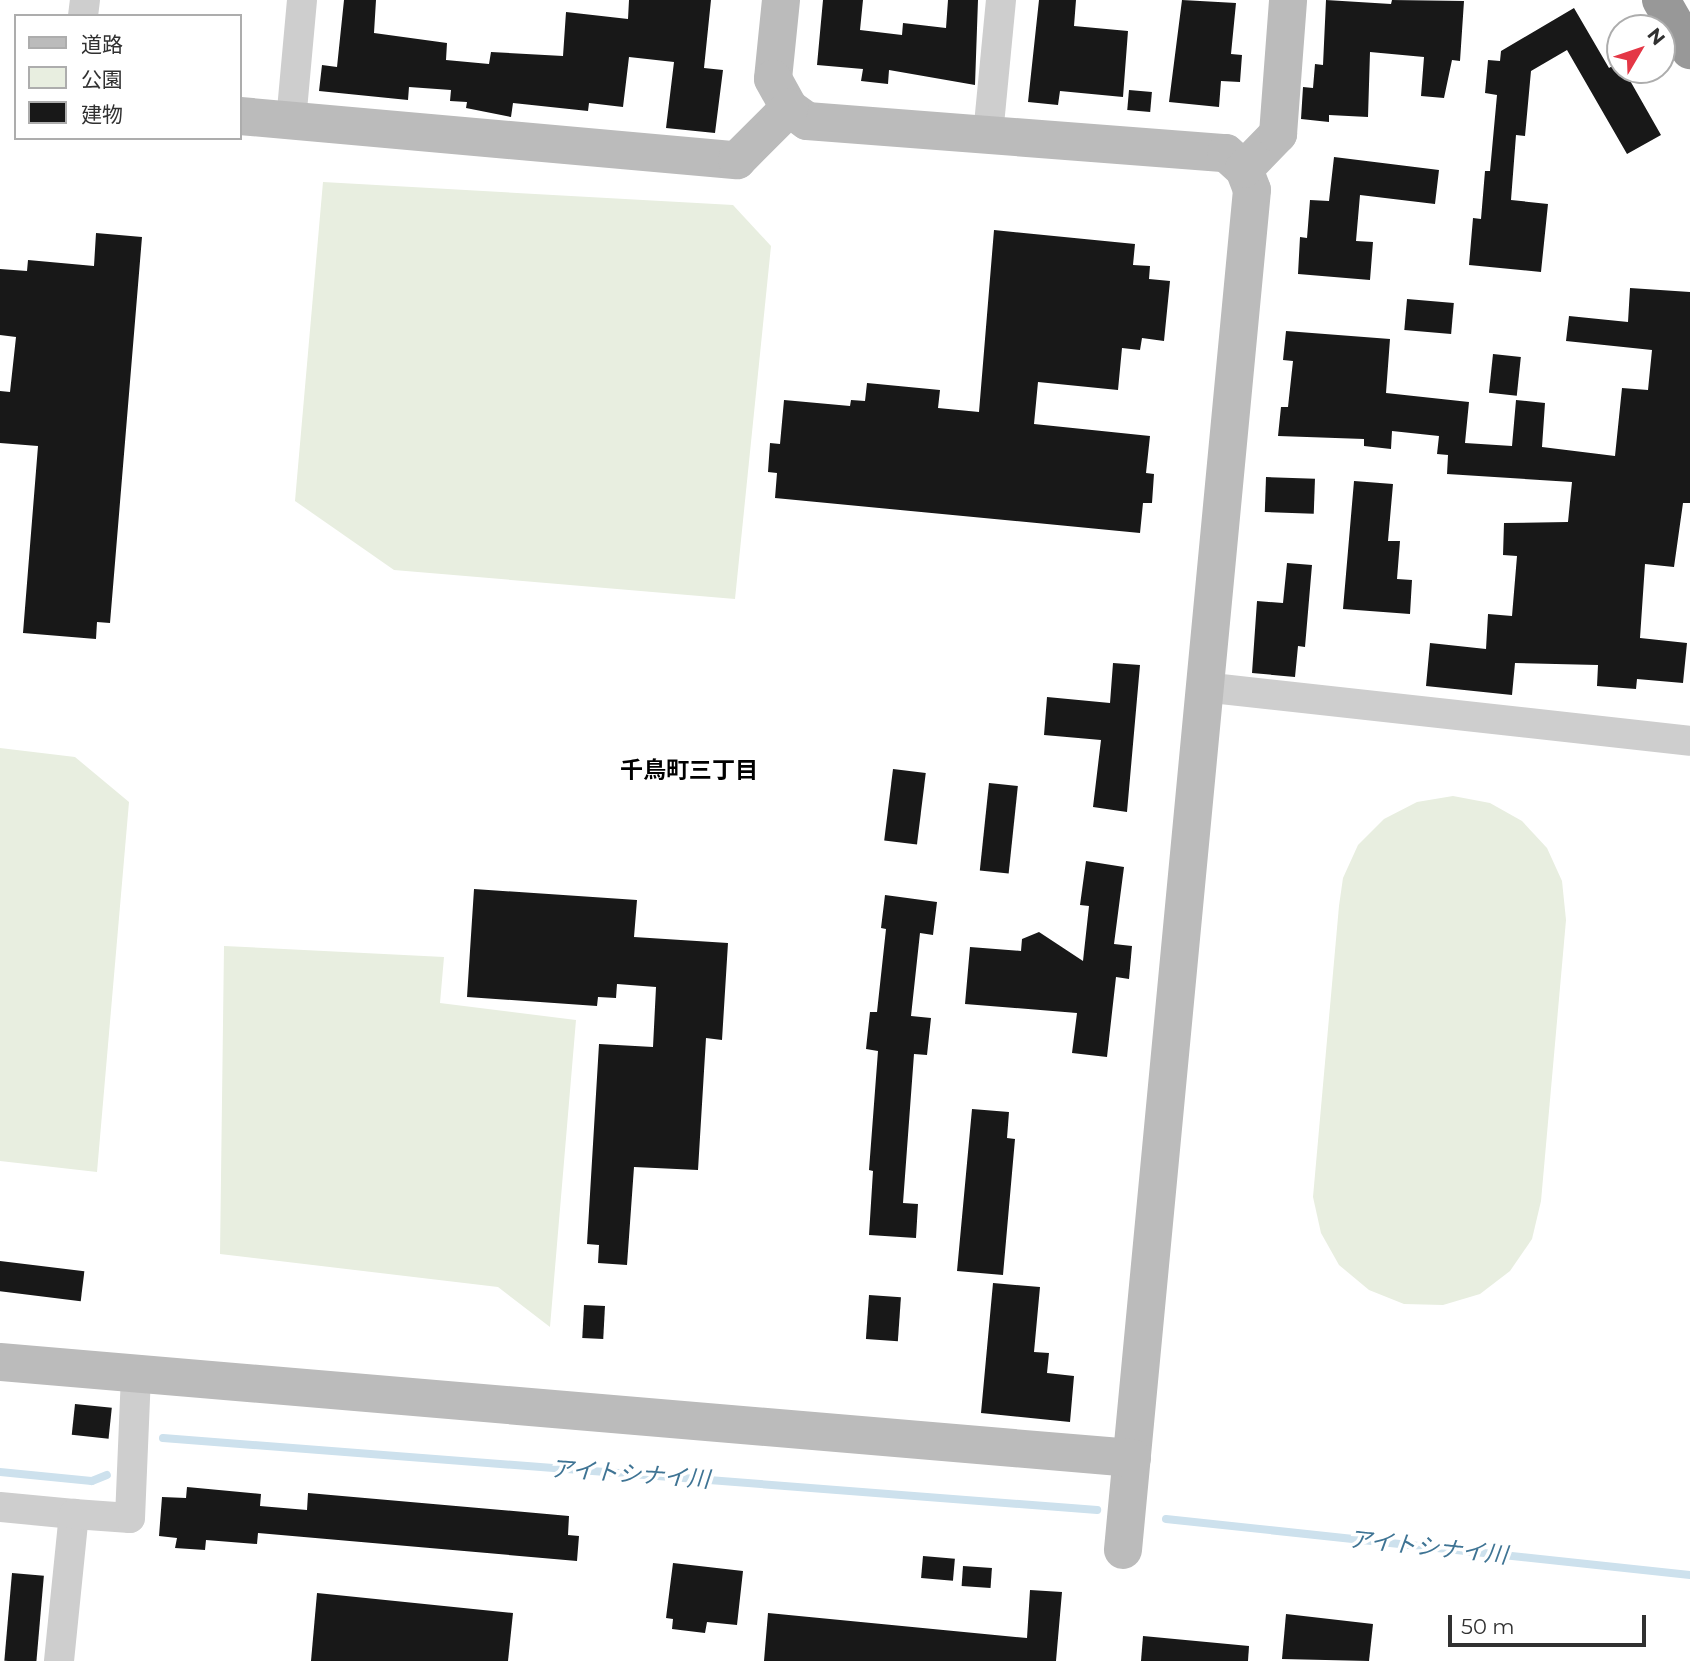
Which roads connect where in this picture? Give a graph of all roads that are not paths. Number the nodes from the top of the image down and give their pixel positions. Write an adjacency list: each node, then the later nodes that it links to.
1 (302, 0): 9 (street)
2 (781, 0): 7 (street)
3 (1001, 0): 10 (street)
4 (1288, 0): 11 (street)
5 (1661, 0): 6 (highway)
6 (1690, 50)
7 (789, 108): 9 (street); 10 (street)
8 (242, 116): 9 (street)
9 (291, 121)
10 (988, 135): 11 (street)
11 (1244, 169): 12 (street)
12 (1203, 687): 13 (street); 16 (street)
13 (1690, 741)
14 (0, 1362): 15 (street)
15 (136, 1374): 16 (street); 18 (street)
16 (1132, 1458): 19 (street)
17 (0, 1507): 18 (street)
18 (74, 1514): 20 (street)
19 (1123, 1550)
20 (59, 1661)

